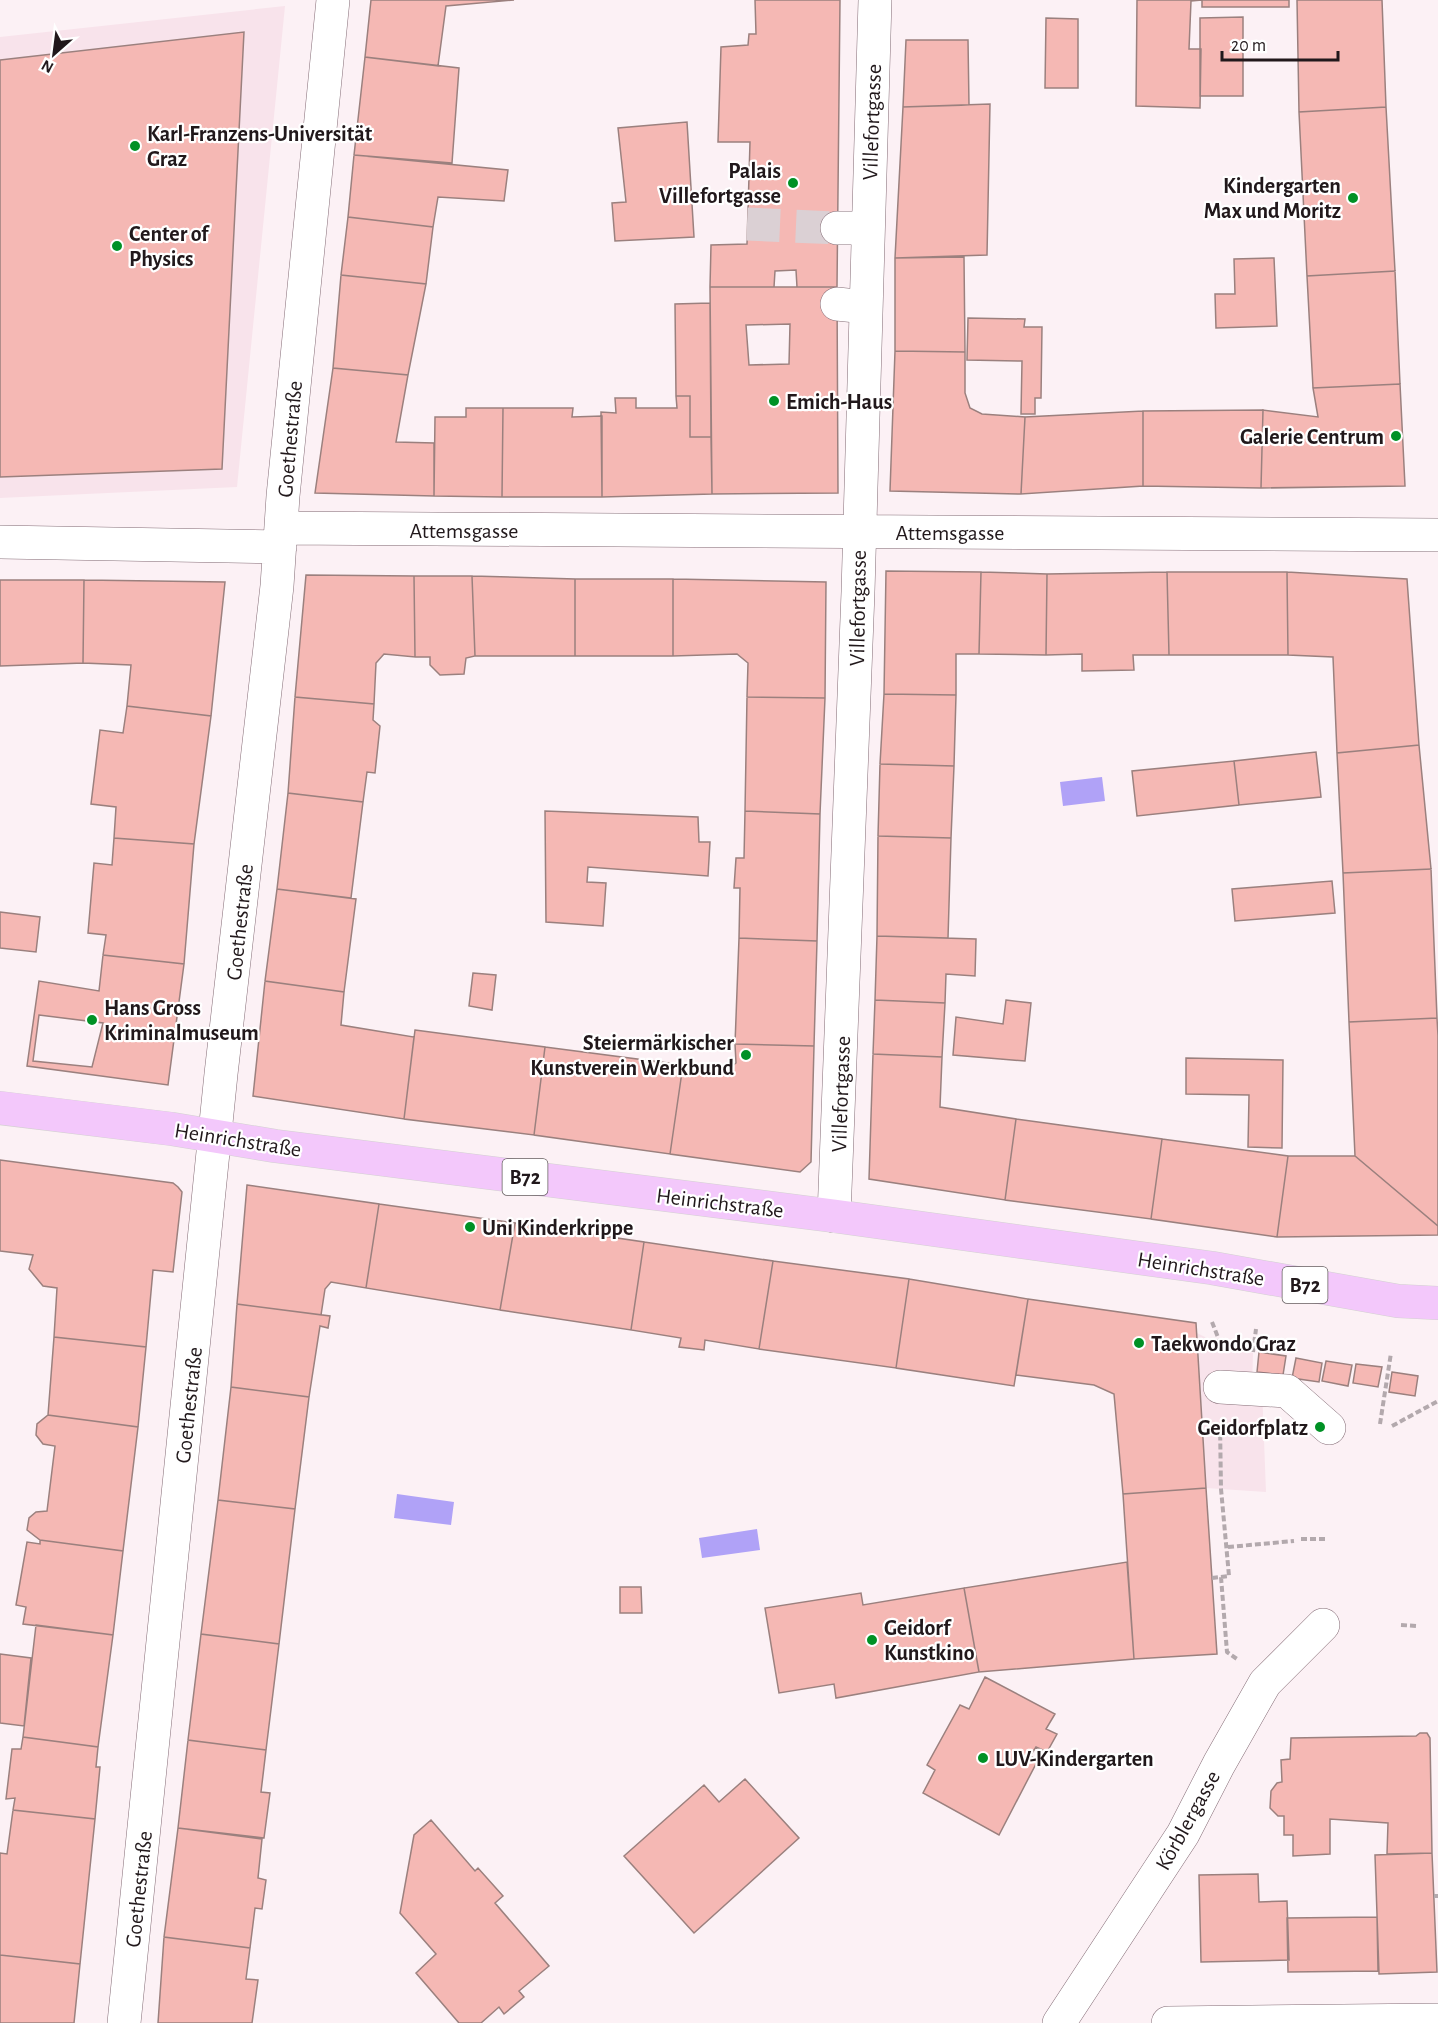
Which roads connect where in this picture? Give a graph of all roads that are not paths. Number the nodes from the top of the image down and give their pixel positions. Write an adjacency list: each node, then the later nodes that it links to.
1 (333, 0): 5 (street, Goethestraße)
2 (875, 0): 3 (street, Villefortgasse)
3 (858, 531): 4 (street, Attemsgasse); 5 (street, Attemsgasse); 9 (street, Villefortgasse)
4 (1438, 536)
5 (281, 538): 6 (street, Attemsgasse); 8 (street, Goethestraße)
6 (0, 542)
7 (0, 1108): 8 (main road, Heinrichstraße / B72)
8 (216, 1136): 9 (main road, Heinrichstraße / B72); 15 (street, Goethestraße)
9 (834, 1216): 10 (main road, Heinrichstraße / B72)
10 (1438, 1303)
11 (1220, 1387): 12 (street)
12 (1329, 1428)
13 (1323, 1625): 16 (street, Körblergasse)
14 (1438, 2020): 17 (street)
15 (124, 2023)
16 (1059, 2023)
17 (1168, 2023)

